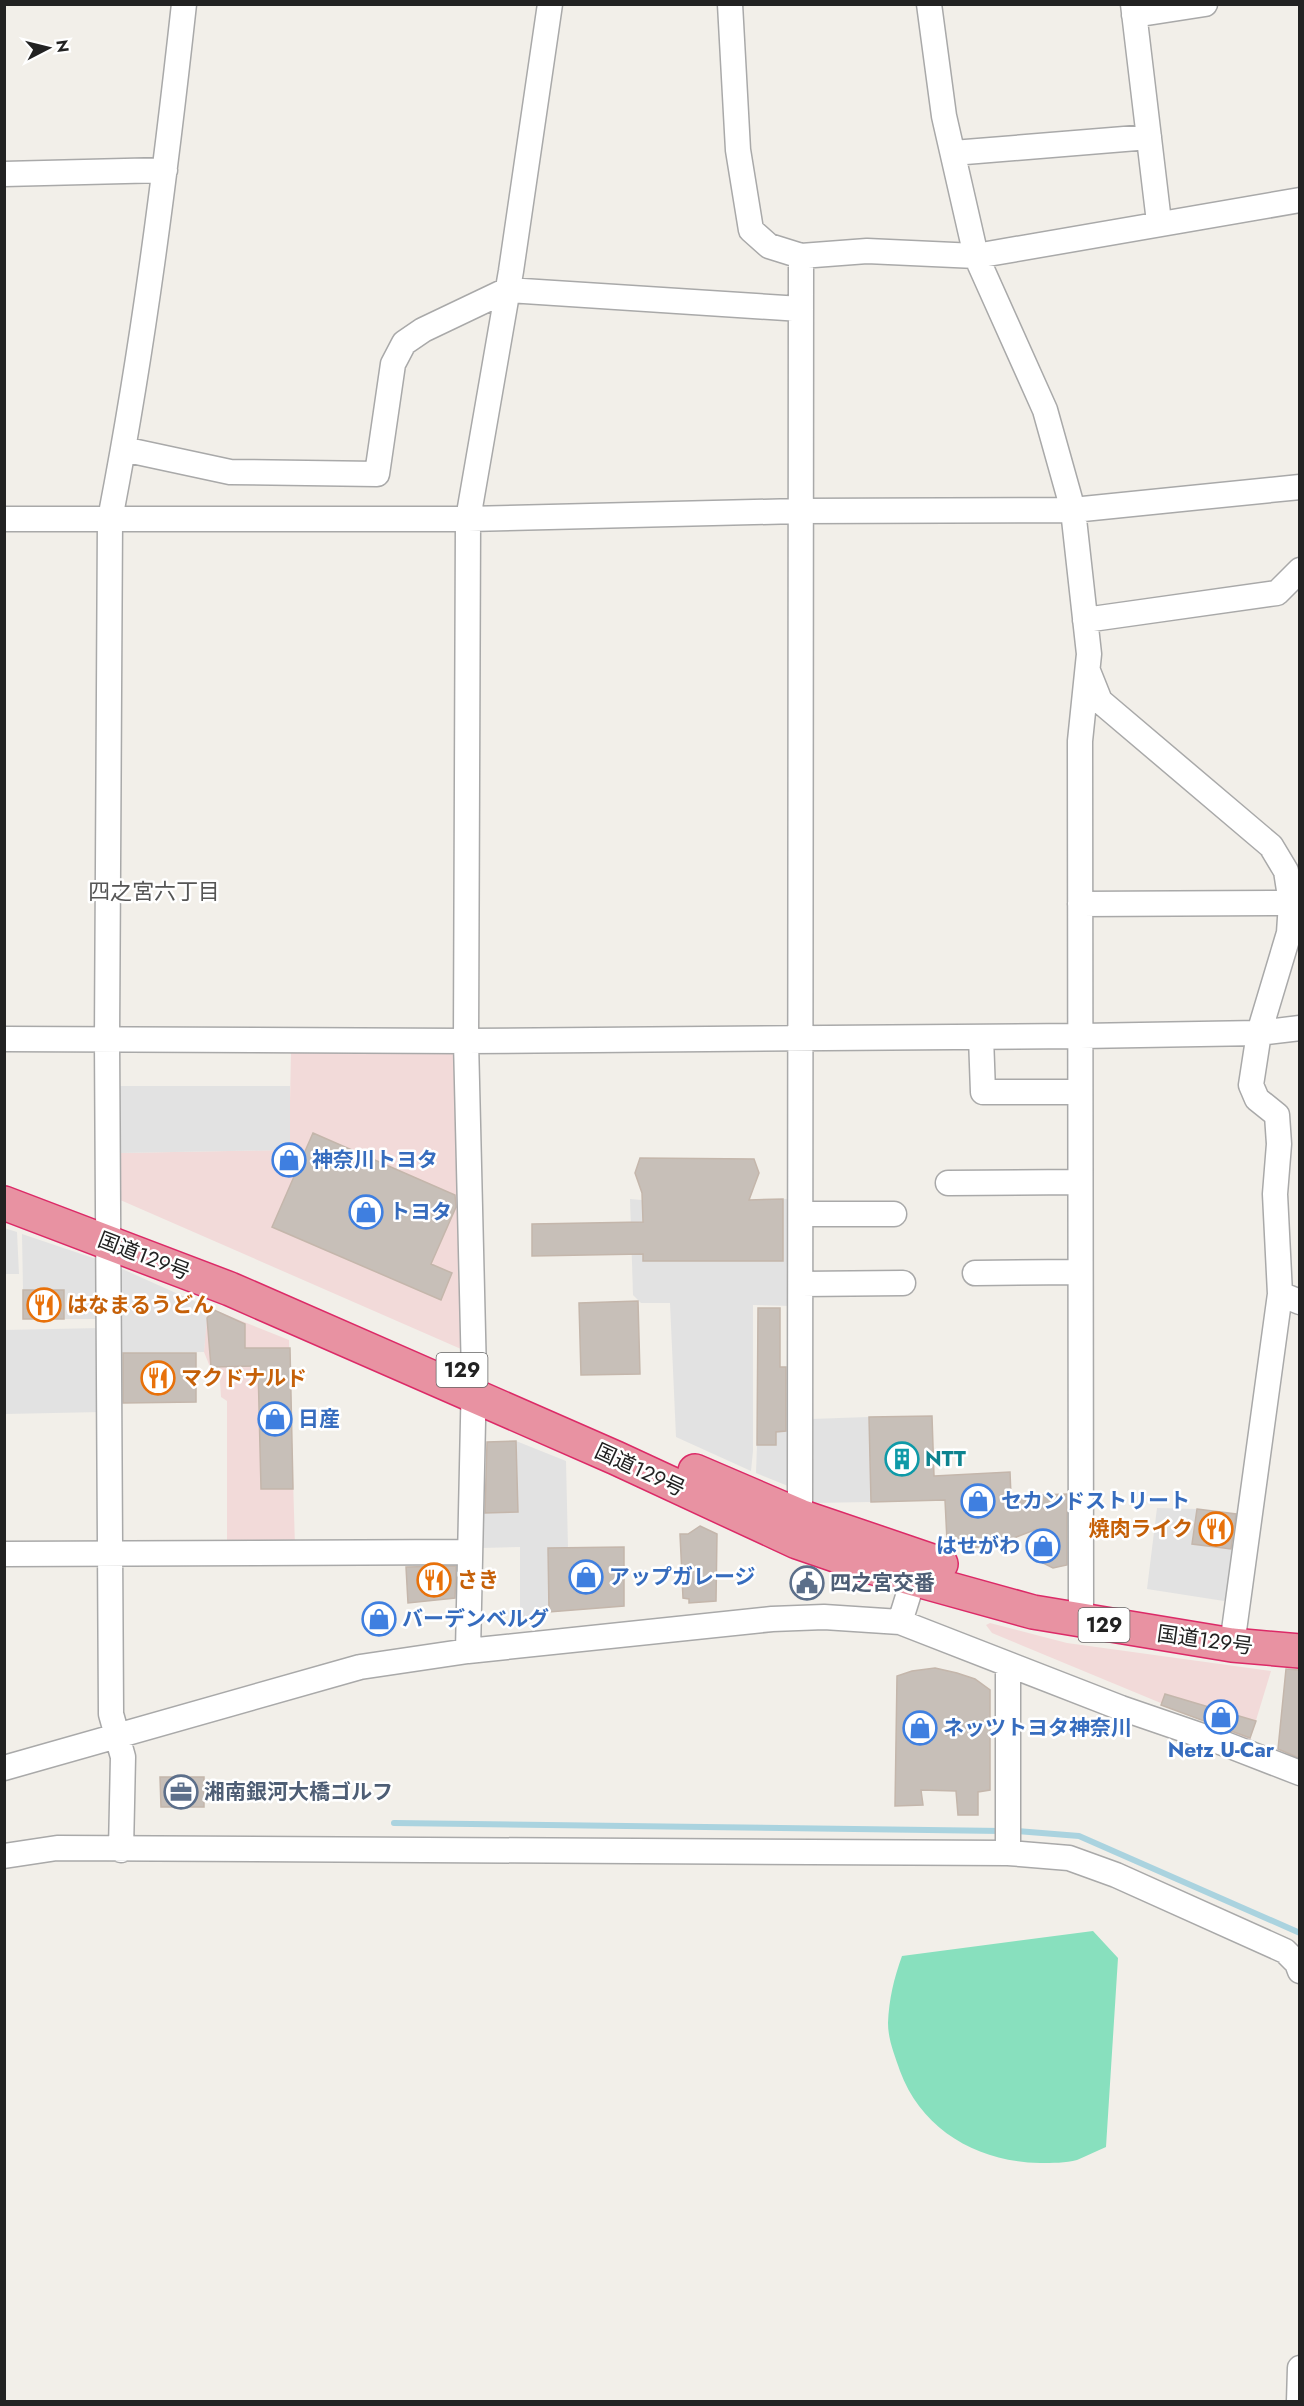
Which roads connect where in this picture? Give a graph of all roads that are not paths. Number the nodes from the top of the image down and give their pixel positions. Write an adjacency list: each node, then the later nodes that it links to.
1 (184, 4): 9 (street)
2 (550, 4): 15 (street)
3 (730, 4): 13 (street)
4 (928, 4): 8 (street)
5 (1205, 4): 6 (street)
6 (1134, 10): 7 (street)
7 (1149, 137): 8 (street); 12 (street)
8 (953, 153): 14 (street)
9 (165, 170): 10 (street); 17 (street)
10 (4, 174)
11 (1299, 200): 12 (street)
12 (1160, 222): 14 (street)
13 (801, 256): 14 (street); 16 (street)
14 (976, 256): 19 (street)
15 (507, 290): 16 (street); 17 (street); 23 (street)
16 (801, 309): 20 (street)
17 (123, 449): 22 (street)
18 (1299, 487): 19 (street)
19 (1073, 510): 20 (street); 25 (street)
20 (799, 511): 23 (street); 32 (street)
21 (4, 519): 22 (street)
22 (110, 519): 23 (street); 35 (street)
23 (468, 519): 36 (street)
24 (1299, 570): 25 (street)
25 (1085, 620): 26 (street)
26 (1087, 669): 27 (street); 28 (street)
27 (1291, 903): 28 (street); 30 (street)
28 (1080, 904): 31 (street)
29 (1299, 1028): 30 (street)
30 (1259, 1033): 31 (street); 49 (street)
31 (1081, 1036): 33 (street); 37 (street)
32 (802, 1037): 33 (street); 36 (street); 42 (street)
33 (981, 1037): 37 (street)
34 (4, 1039): 35 (street)
35 (107, 1040): 36 (street); 44 (street)
36 (466, 1041): 50 (street)
37 (1080, 1092): 39 (street)
38 (4, 1182): 44 (highway, 国道129号 / 129)
39 (1080, 1182): 40 (street); 45 (street)
40 (948, 1183)
41 (4, 1203): 44 (highway, 国道129号 / 129)
42 (801, 1214): 43 (street); 48 (street)
43 (894, 1214)
44 (108, 1230): 50 (highway, 国道129号 / 129); 54 (street)
45 (1080, 1272): 46 (street); 56 (street)
46 (975, 1273)
47 (903, 1283): 48 (street)
48 (801, 1284): 51 (street)
49 (1290, 1298): 59 (street)
50 (473, 1385): 51 (highway, 国道129号 / 129); 52 (street); 55 (highway, 国道129号 / 129)
51 (800, 1516): 55 (highway, 国道129号 / 129)
52 (469, 1552): 54 (street); 60 (street)
53 (4, 1554): 54 (street)
54 (110, 1554): 63 (street)
55 (916, 1569): 56 (highway, 国道129号 / 129); 57 (street)
56 (1081, 1610): 59 (highway, 国道129号 / 129)
57 (900, 1622): 60 (street); 62 (street)
58 (1299, 1630): 59 (highway, 国道129号 / 129)
59 (1234, 1634): 61 (highway, 国道129号 / 129)
60 (468, 1651): 63 (street)
61 (1299, 1651)
62 (1008, 1665): 65 (street); 67 (street)
63 (117, 1735): 64 (street); 66 (street)
64 (4, 1768)
65 (1299, 1773)
66 (122, 1850): 67 (street); 68 (street)
67 (1008, 1853): 69 (street)
68 (4, 1856)
69 (1299, 1964)
70 (1299, 2368): 71 (street)
71 (1299, 2402)

